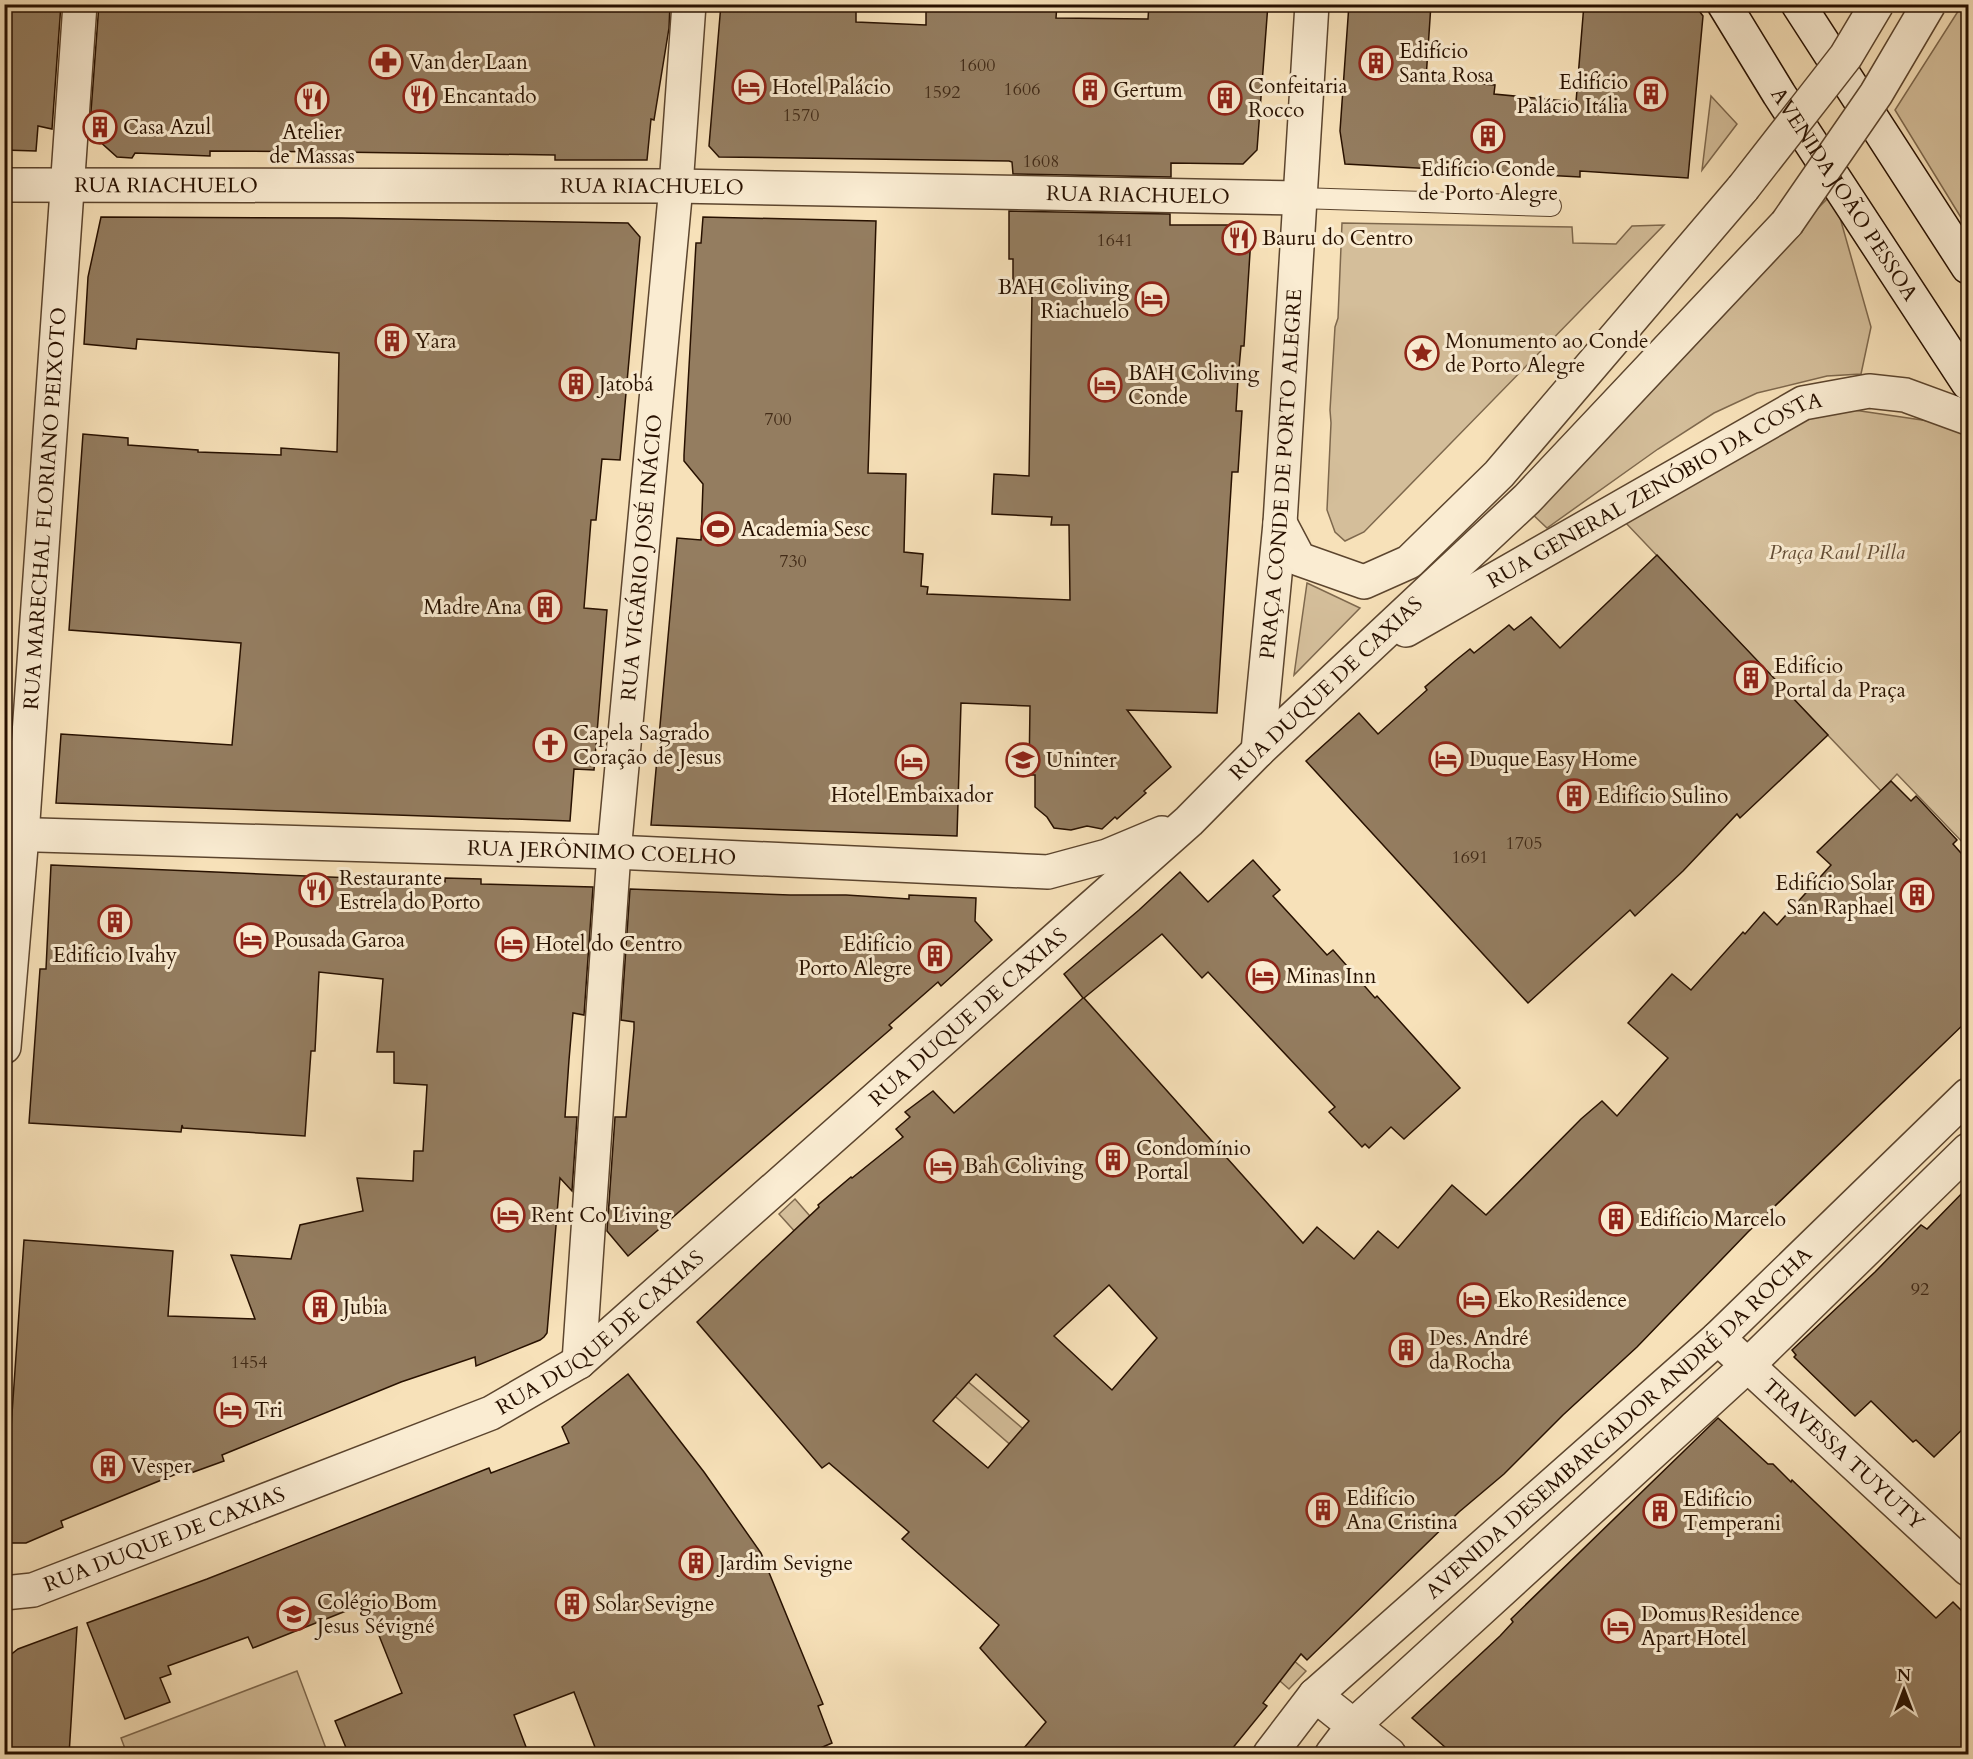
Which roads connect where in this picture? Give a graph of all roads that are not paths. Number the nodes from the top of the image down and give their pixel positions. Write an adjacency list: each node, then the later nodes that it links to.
1 (80, 4): 9 (street, RUA MARECHAL FLORIANO PEIXOTO)
2 (689, 4): 10 (street, RUA VIGÁRIO JOSÉ INÁCIO)
3 (1312, 4): 11 (street, PRAÇA CONDE DE PORTO ALEGRE)
4 (1724, 4): 14 (street, AVENIDA JOÃO PESSOA)
5 (1798, 4): 13 (street)
6 (1877, 4): 16 (street, RUA DUQUE DE CAXIAS, bridge)
7 (1929, 4): 17 (street, RUA DUQUE DE CAXIAS, bridge)
8 (4, 185): 9 (street, RUA RIACHUELO)
9 (66, 186): 10 (street, RUA RIACHUELO); 20 (street, RUA MARECHAL FLORIANO PEIXOTO)
10 (676, 186): 11 (street, RUA RIACHUELO); 21 (street, RUA VIGÁRIO JOSÉ INÁCIO)
11 (1299, 198): 12 (lane); 16 (street, PRAÇA CONDE DE PORTO ALEGRE)
12 (1551, 206)
13 (1968, 267)
14 (1968, 383)
15 (1968, 418): 17 (street, RUA GENERAL ZENÓBIO DA COSTA)
16 (1280, 523): 18 (street, PRAÇA CONDE DE PORTO ALEGRE)
17 (1357, 658): 18 (street, RUA DUQUE DE CAXIAS)
18 (1258, 751): 19 (street, RUA DUQUE DE CAXIAS)
19 (1189, 820): 21 (street, RUA JERÔNIMO COELHO); 26 (street, RUA DUQUE DE CAXIAS)
20 (13, 835): 21 (street, RUA JERÔNIMO COELHO); 22 (street, RUA MARECHAL FLORIANO PEIXOTO)
21 (614, 852): 26 (street, RUA VIGÁRIO JOSÉ INÁCIO)
22 (4, 1047)
23 (1968, 1095): 25 (street, AVENIDA DESEMBARGADOR ANDRÉ DA ROCHA)
24 (1968, 1150): 27 (street, AVENIDA DESEMBARGADOR ANDRÉ DA ROCHA)
25 (1718, 1338): 27 (street, TRAVESSA TUYUTY); 30 (street, AVENIDA DESEMBARGADOR ANDRÉ DA ROCHA)
26 (579, 1362): 29 (street, RUA DUQUE DE CAXIAS)
27 (1747, 1366): 28 (street, TRAVESSA TUYUTY); 31 (street, AVENIDA DESEMBARGADOR ANDRÉ DA ROCHA)
28 (1968, 1569)
29 (4, 1593)
30 (1315, 1695): 31 (street); 32 (street, AVENIDA DESEMBARGADOR ANDRÉ DA ROCHA)
31 (1354, 1725): 33 (street, AVENIDA DESEMBARGADOR ANDRÉ DA ROCHA); 34 (street)
32 (1270, 1755)
33 (1332, 1755)
34 (1389, 1755)

